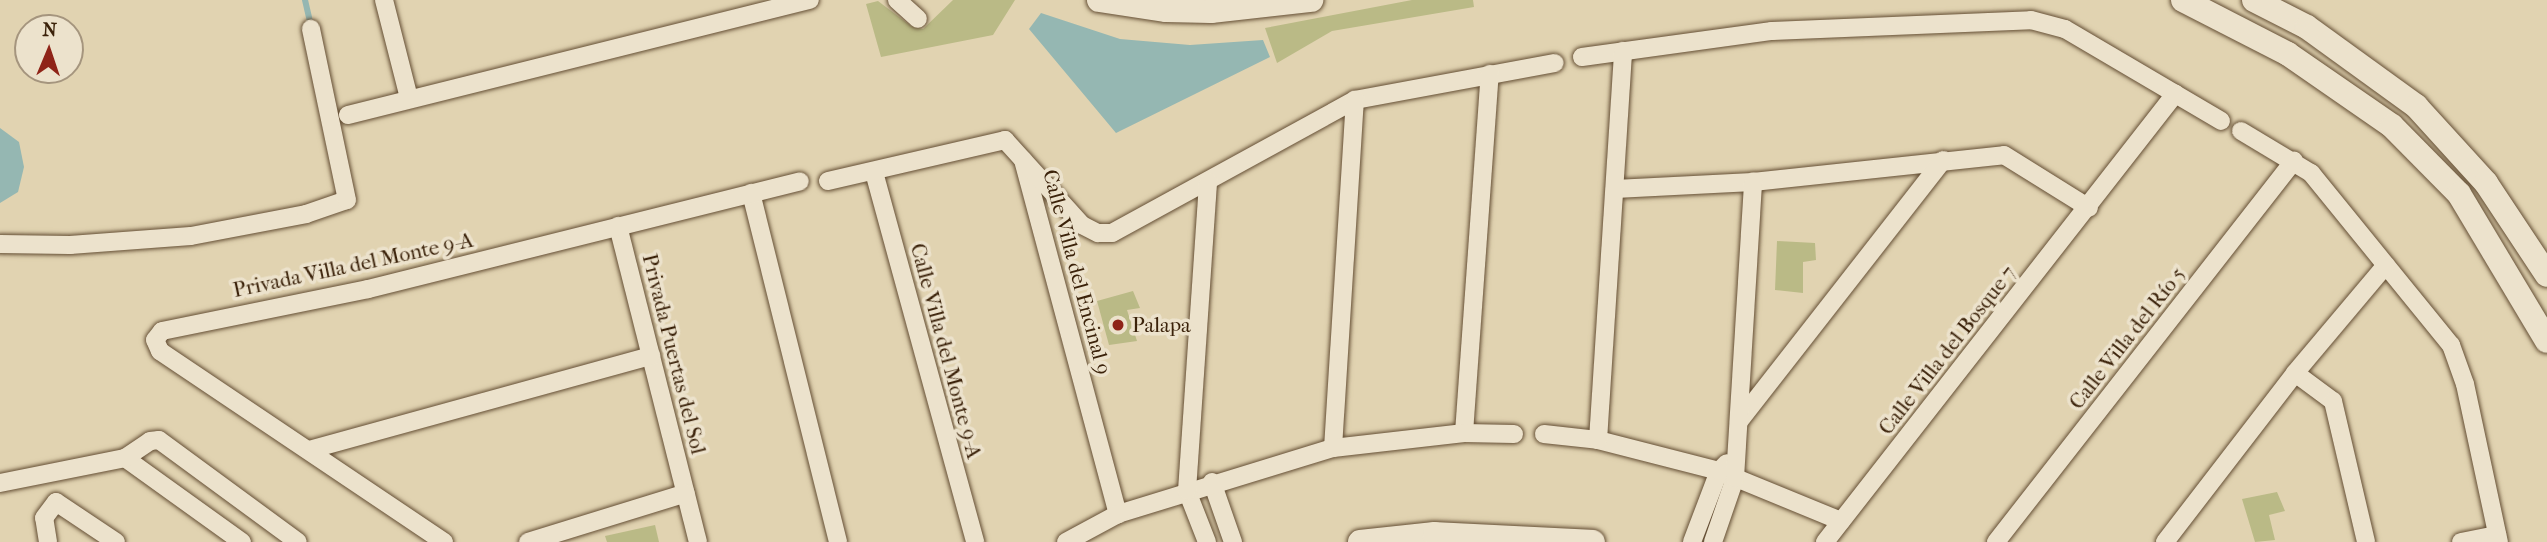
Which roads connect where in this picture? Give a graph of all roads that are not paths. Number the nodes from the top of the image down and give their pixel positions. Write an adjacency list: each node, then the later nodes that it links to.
1 (384, 0): 15 (street)
2 (810, 0): 15 (street)
3 (897, 0): 8 (street)
4 (1099, 0): 5 (main road)
5 (1311, 0)
6 (2183, 0): 35 (main road)
7 (2254, 0): 34 (main road)
8 (918, 19)
9 (311, 29): 32 (street)
10 (1623, 51): 11 (street); 14 (street); 28 (street)
11 (1582, 57)
12 (1555, 63): 13 (street, Calle Villa del Encinal 9)
13 (1490, 74): 16 (street, Calle Villa del Encinal 9); 39 (street)
14 (2175, 94): 18 (street); 30 (street, Calle Villa del Bosque 7)
15 (409, 99): 17 (street)
16 (1355, 100): 26 (street, Calle Villa del Encinal 9); 43 (street)
17 (348, 115)
18 (2221, 121)
19 (2241, 131): 22 (street)
20 (1022, 156): 23 (street); 26 (street, Calle Villa del Encinal 9); 51 (street, Calle Villa del Encinal 9)
21 (1942, 160): 27 (street); 30 (street); 38 (street)
22 (2294, 161): 33 (street); 71 (street, Calle Villa del Río 5)
23 (874, 172): 25 (street); 63 (street, Calle Villa del Monte 9-A)
24 (800, 181): 29 (street, Privada Villa del Monte 9-A)
25 (828, 181)
26 (1208, 182): 49 (street)
27 (1753, 182): 28 (street); 38 (street)
28 (1615, 189): 42 (street)
29 (751, 193): 31 (street, Privada Villa del Monte 9-A); 62 (street)
30 (2089, 208): 52 (street, Calle Villa del Bosque 7)
31 (618, 226): 36 (street, Privada Puertas del Sol); 44 (street, Privada Villa del Monte 9-A)
32 (0, 244)
33 (2386, 265): 37 (street); 53 (street)
34 (2547, 275)
35 (2547, 341)
36 (651, 356): 44 (street); 50 (street, Privada Puertas del Sol)
37 (2295, 373): 72 (street); 73 (street)
38 (1740, 420): 46 (street)
39 (1464, 433): 40 (street); 43 (street)
40 (1514, 434)
41 (1544, 434): 42 (street)
42 (1598, 440): 46 (street)
43 (1334, 448): 47 (street)
44 (309, 450): 59 (street, Privada Villa del Monte 9-A)
45 (125, 458): 48 (street); 57 (street); 58 (street)
46 (1727, 475): 52 (street); 54 (street); 69 (street)
47 (1212, 482): 49 (street); 66 (street)
48 (0, 483)
49 (1187, 491): 51 (street); 65 (street)
50 (686, 493): 60 (street); 61 (street)
51 (1118, 514): 64 (street)
52 (1841, 521): 70 (street, Calle Villa del Bosque 7)
53 (2498, 539): 74 (street)
54 (1693, 540)
55 (48, 542): 56 (street)
56 (117, 542)
57 (242, 542)
58 (298, 542)
59 (444, 542)
60 (528, 542)
61 (698, 542)
62 (838, 542)
63 (975, 542)
64 (1066, 542)
65 (1207, 542)
66 (1233, 542)
67 (1360, 542): 68 (main road)
68 (1593, 542)
69 (1713, 542)
70 (1825, 542)
71 (1996, 542)
72 (2165, 542)
73 (2366, 542)
74 (2461, 542)

